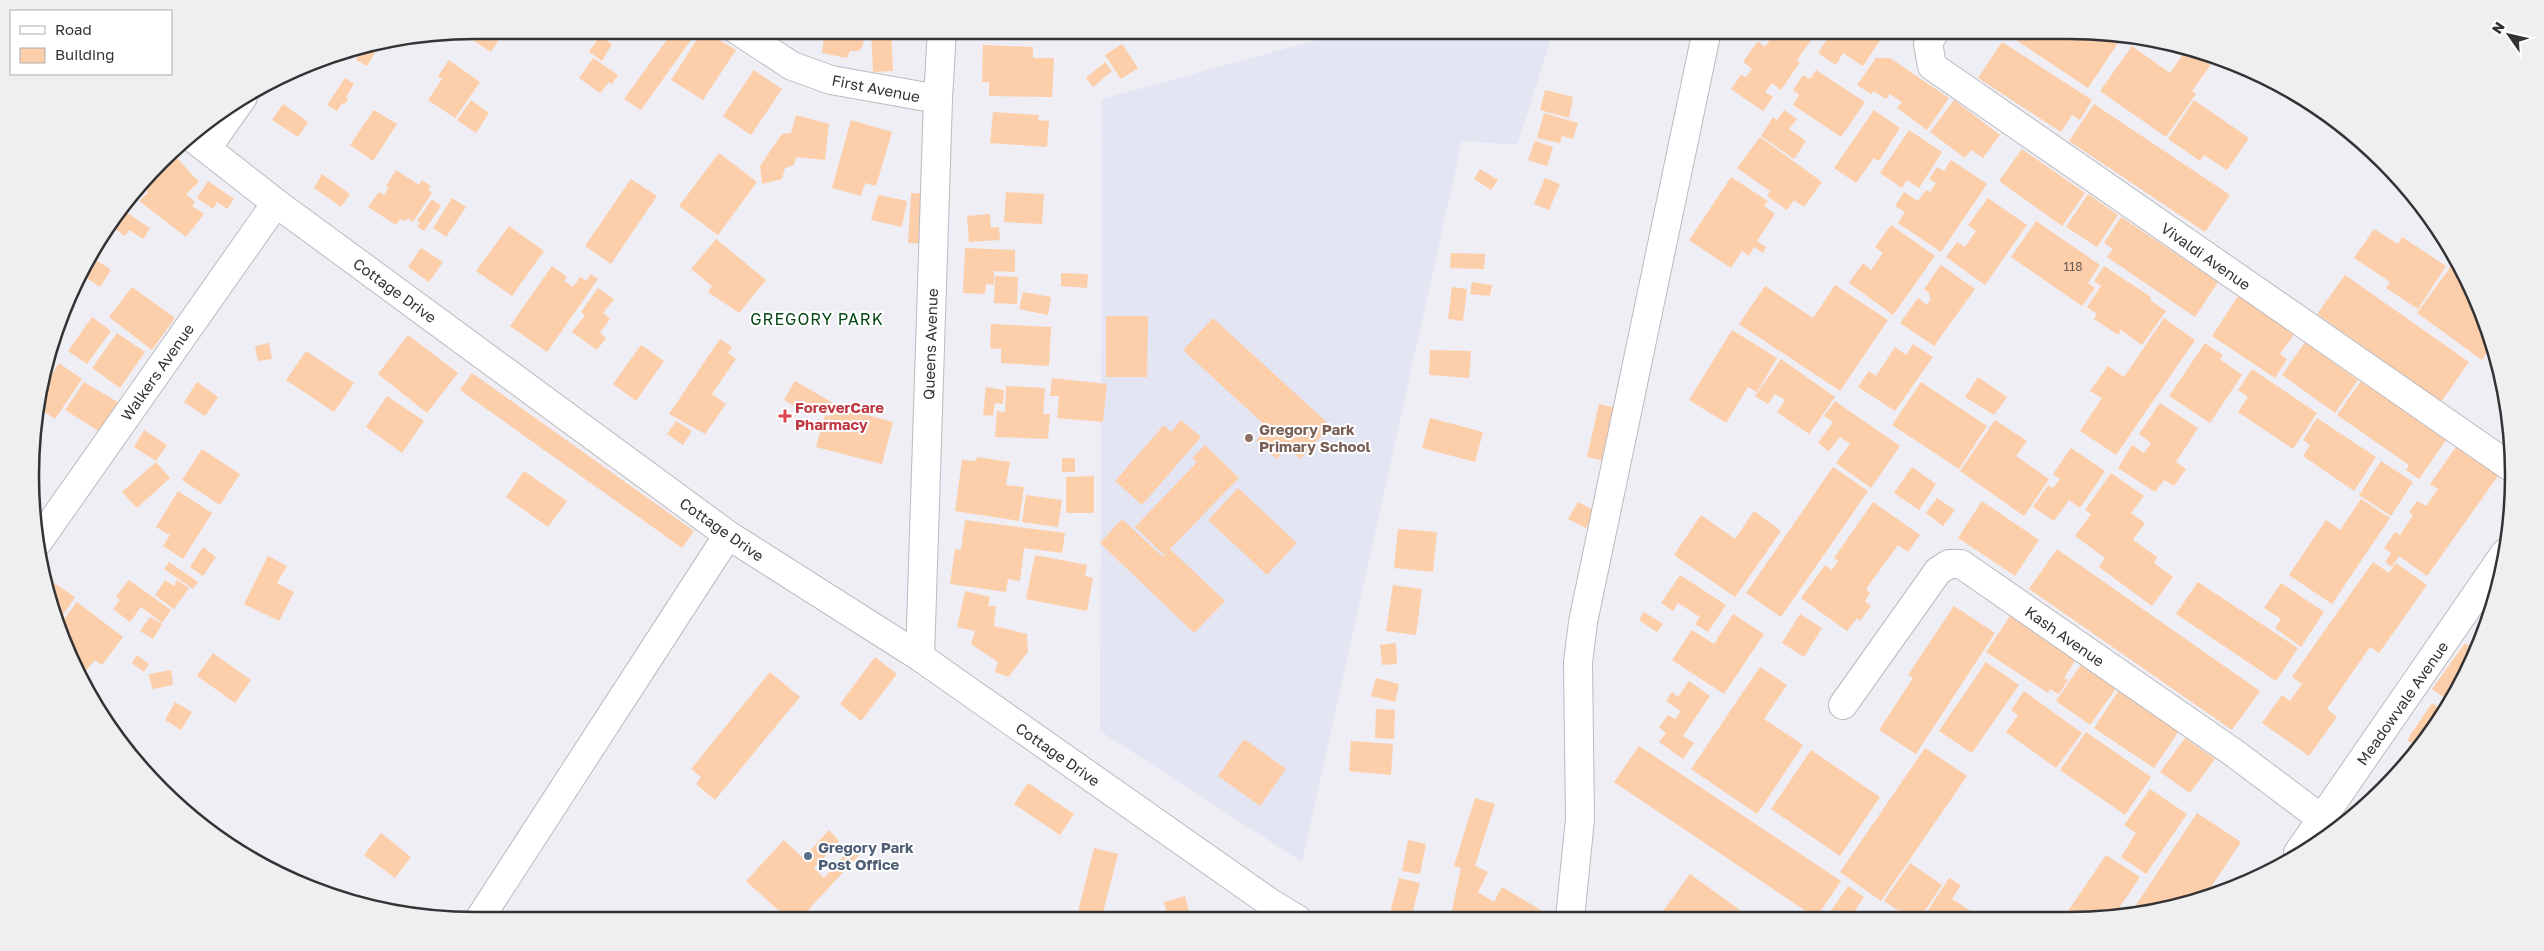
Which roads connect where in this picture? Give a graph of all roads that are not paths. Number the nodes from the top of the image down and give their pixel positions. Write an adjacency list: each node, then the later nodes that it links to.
1 (750, 39): 5 (street, First Avenue)
2 (941, 39): 5 (street, Queens Avenue)
3 (1705, 39): 19 (street)
4 (1930, 39): 9 (street, Vivaldi Avenue)
5 (938, 99): 13 (street, Queens Avenue)
6 (211, 128): 7 (street)
7 (198, 141): 8 (street, Cottage Drive)
8 (276, 203): 10 (street, Cottage Drive); 11 (street, Walkers Avenue)
9 (2505, 463)
10 (728, 535): 13 (street, Cottage Drive); 18 (street)
11 (42, 536)
12 (2496, 567): 15 (street, Meadowvale Avenue)
13 (920, 657): 17 (street, Cottage Drive)
14 (1843, 705): 15 (street, Kash Avenue)
15 (2322, 819): 16 (street, Meadowvale Avenue)
16 (2305, 842)
17 (1266, 910)
18 (484, 912)
19 (1571, 912)

